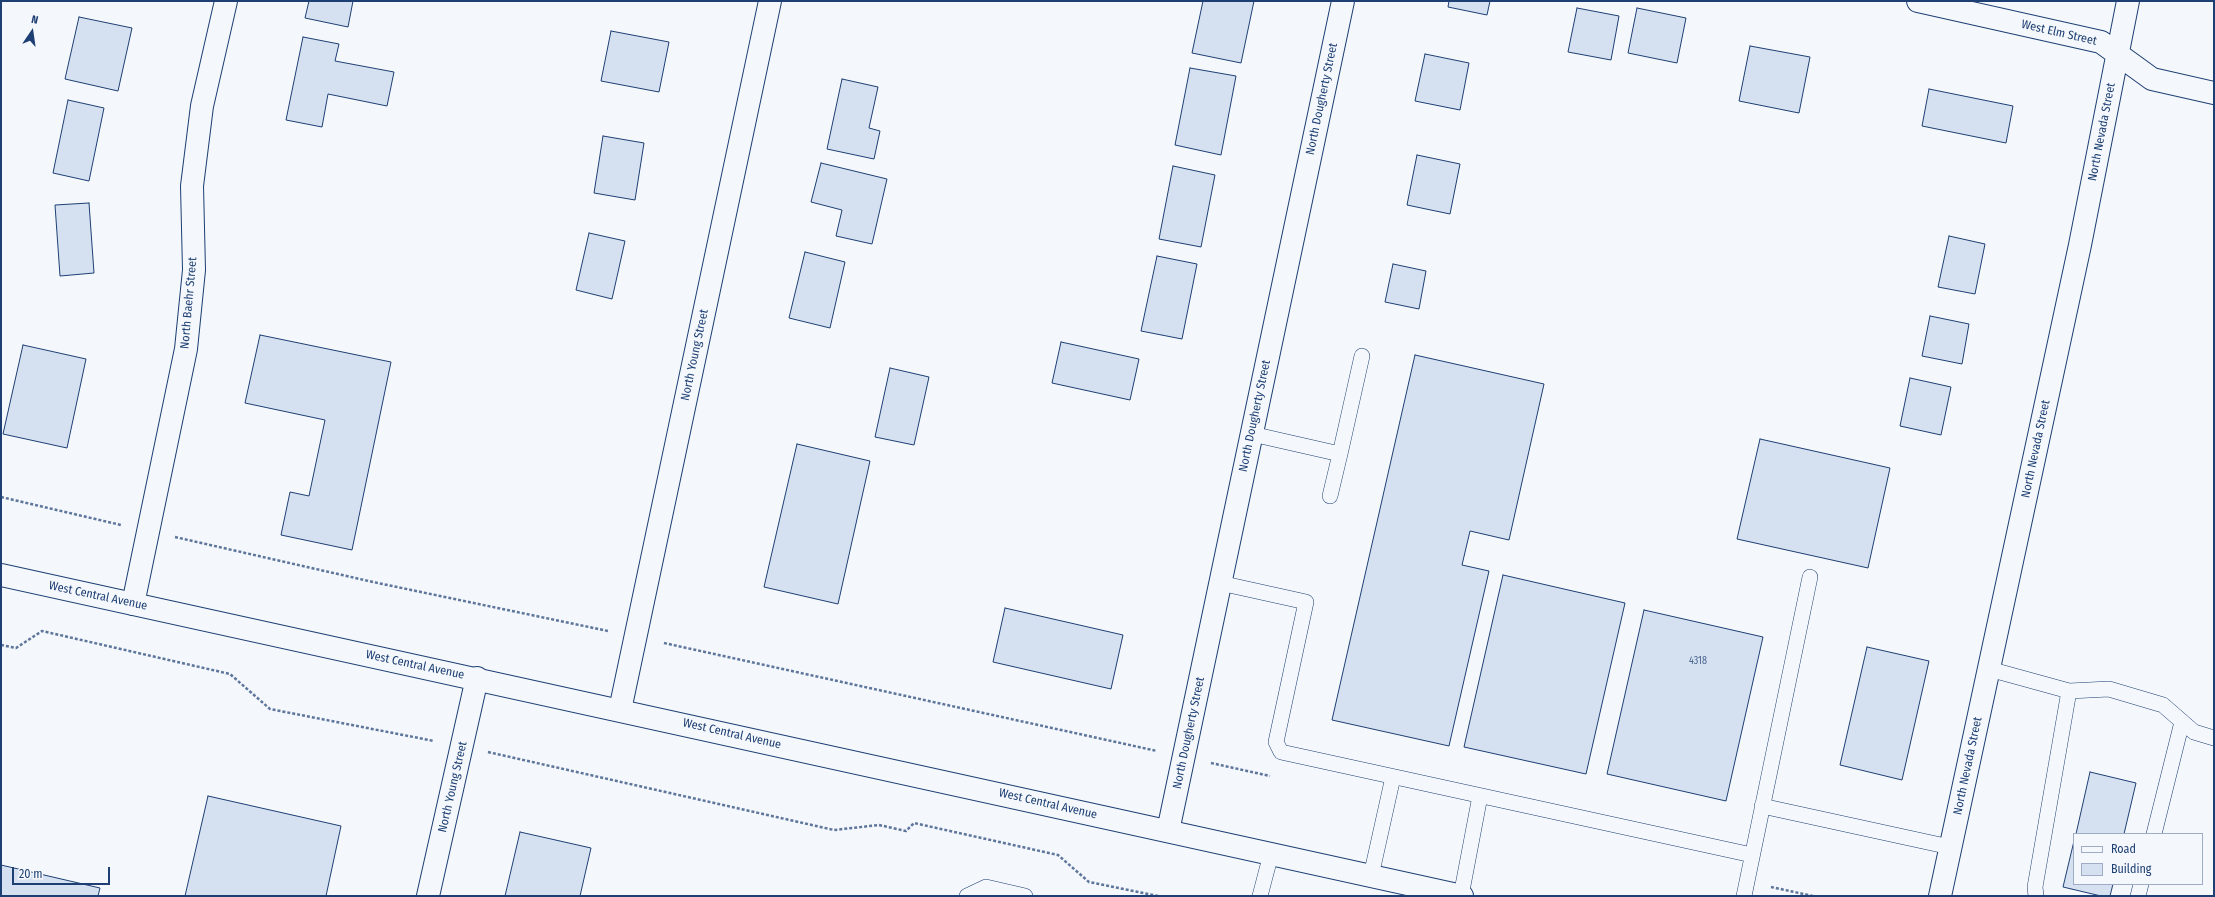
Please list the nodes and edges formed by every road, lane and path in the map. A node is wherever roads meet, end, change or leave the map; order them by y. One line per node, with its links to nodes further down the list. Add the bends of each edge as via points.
1 (226, 1): 13 (street, North Baehr Street, via 202,106 192,186 194,270 186,350)
2 (770, 1): 18 (street, North Young Street)
3 (1343, 1): 9 (street, North Dougherty Street)
4 (1918, 1): 6 (street, West Elm Street, via 2101,42)
5 (2128, 1): 6 (street, North Nevada Street)
6 (2117, 55): 7 (street, West Elm Street, via 2152,79); 20 (street, North Nevada Street, via 2080,245)
7 (2214, 93)
8 (1362, 356): 10 (lane)
9 (1252, 434): 10 (lane); 16 (street, North Dougherty Street)
10 (1340, 454): 11 (lane)
11 (1330, 496)
12 (1, 497): 13 (path)
13 (148, 531): 17 (street, North Baehr Street); 18 (path)
14 (1, 575): 17 (street, West Central Avenue)
15 (1810, 577): 31 (lane)
16 (1220, 583): 27 (street, North Dougherty Street); 29 (lane, via 1306,602 1276,742 1281,752)
17 (133, 604): 21 (street, West Central Avenue)
18 (635, 637): 23 (street, North Young Street); 27 (path)
19 (1, 645): 26 (path, via 16,648 42,631 230,674 270,709)
20 (1989, 669): 22 (lane); 34 (street, North Nevada Street)
21 (477, 678): 23 (street, West Central Avenue); 26 (street, North Young Street)
22 (2069, 691): 24 (lane, via 2109,690 2164,705); 48 (lane)
23 (620, 710): 32 (street, West Central Avenue)
24 (2182, 722): 25 (lane, via 2194,732); 33 (lane)
25 (2214, 738)
26 (462, 747): 41 (street, North Young Street); 44 (path, via 834,830 879,825 906,831 914,823 1058,855 1089,882)
27 (1184, 757): 28 (path); 32 (street, North Dougherty Street)
28 (1274, 777)
29 (1393, 777): 30 (lane); 37 (lane)
30 (1480, 796): 36 (lane); 40 (lane)
31 (1762, 806): 34 (lane); 36 (lane)
32 (1168, 831): 35 (street, West Central Avenue)
33 (2154, 833)
34 (1950, 847): 47 (street, North Nevada Street)
35 (1271, 854): 37 (street, West Central Avenue); 45 (lane)
36 (1752, 855): 39 (lane)
37 (1371, 876): 40 (street, West Central Avenue)
38 (2142, 885): 49 (lane)
39 (1746, 889): 46 (path)
40 (1451, 895)
41 (428, 896)
42 (967, 896): 43 (lane, via 986,887)
43 (1025, 896)
44 (1158, 896)
45 (1260, 896)
46 (1813, 896)
47 (1940, 896)
48 (2036, 896)
49 (2138, 896)

